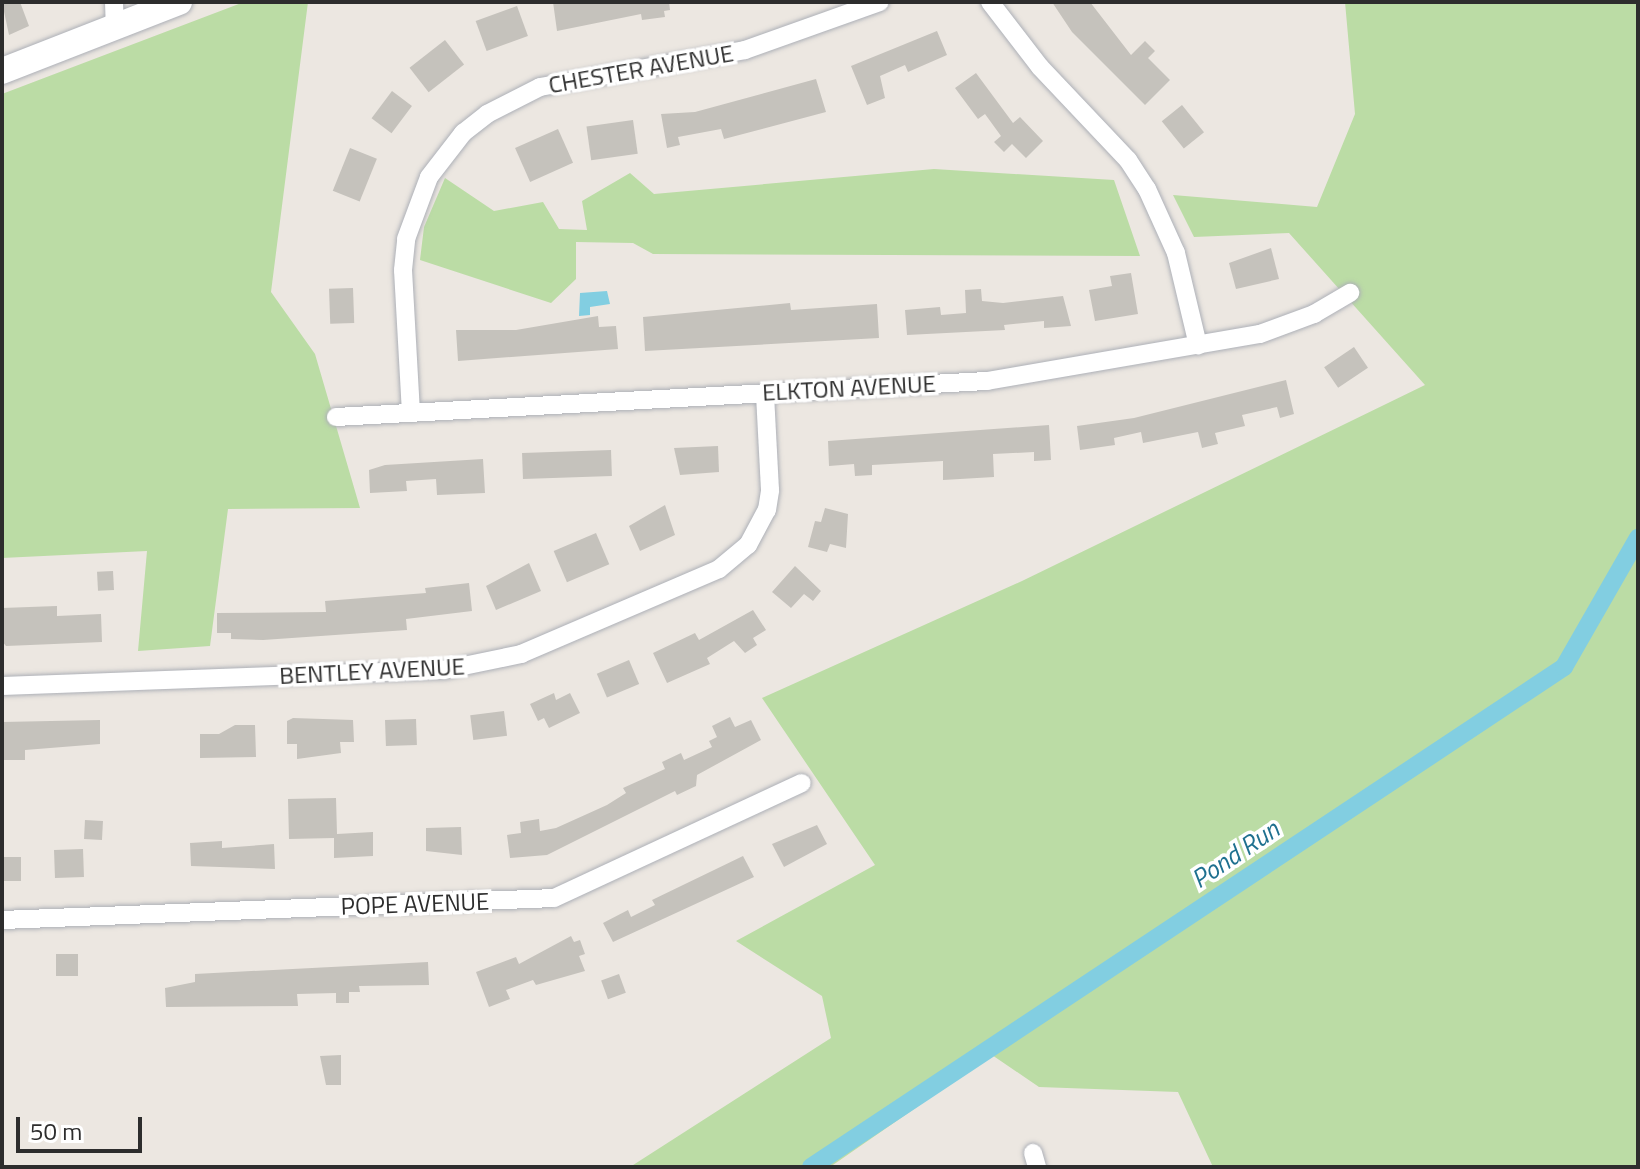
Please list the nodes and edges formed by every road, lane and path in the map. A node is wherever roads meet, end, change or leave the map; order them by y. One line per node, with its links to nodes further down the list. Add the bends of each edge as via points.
1 (179, 2): 4 (street)
2 (880, 2): 9 (street, CHESTER AVENUE, via 745,50 540,87 487,114 463,133 429,177 406,239)
3 (990, 2): 7 (street, via 1040,67 1128,160 1147,189 1176,253)
4 (115, 14): 5 (street)
5 (2, 71)
6 (1350, 293): 7 (street, ELKTON AVENUE, via 1290,324)
7 (1198, 345): 8 (street, ELKTON AVENUE, via 987,381)
8 (765, 393): 9 (street, ELKTON AVENUE); 11 (street, BENTLEY AVENUE, via 770,490 767,510 748,545 719,569 521,654 444,670)
9 (411, 413): 10 (street, ELKTON AVENUE)
10 (336, 417)
11 (2, 686)
12 (802, 783): 13 (street, POPE AVENUE, via 554,898)
13 (2, 920)

